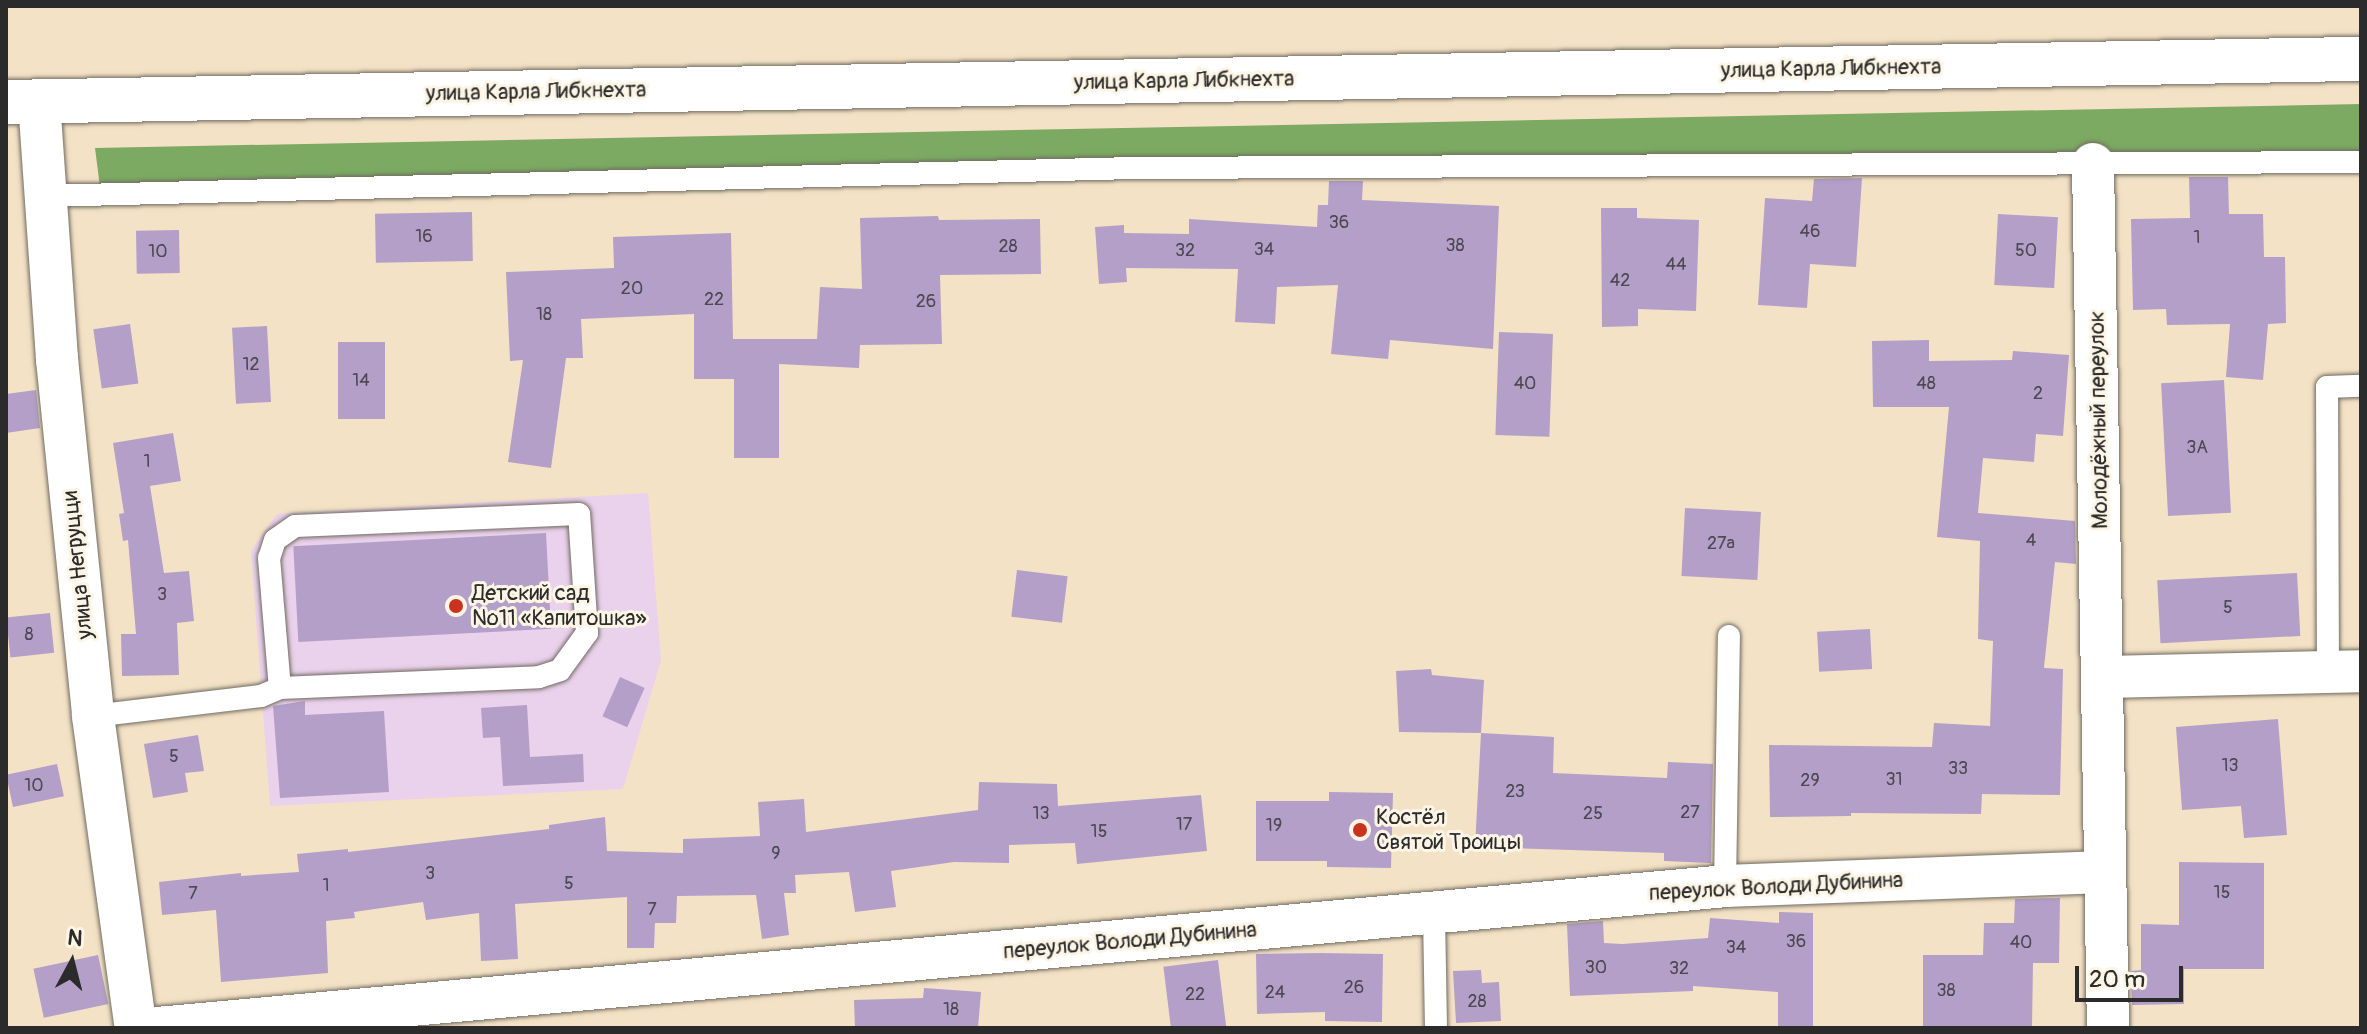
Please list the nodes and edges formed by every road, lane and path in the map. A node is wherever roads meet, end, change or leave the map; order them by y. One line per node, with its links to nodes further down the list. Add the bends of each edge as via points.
1 (2361, 59): 2 (main road, улица Карла Либкнехта)
2 (23, 101): 5 (street, улица Негруцци)
3 (2361, 162): 4 (lane)
4 (2093, 164): 5 (lane, via 1137,168); 9 (street, Молодёжный переулок)
5 (43, 196): 11 (street, улица Негруцци)
6 (2361, 386): 8 (lane, via 2327,387)
7 (1729, 636): 13 (lane)
8 (2345, 672): 9 (street)
9 (2104, 677): 12 (street, Молодёжный переулок)
10 (280, 688): 10 (lane, via 539,677 560,670 587,633 579,514 295,526 275,540 269,558); 11 (lane, via 261,696)
11 (93, 716): 15 (street, улица Негруцци)
12 (2104, 872): 13 (street, переулок Володи Дубинина); 18 (street, Молодёжный переулок)
13 (1725, 886): 14 (street, переулок Володи Дубинина)
14 (1434, 914): 16 (street, переулок Володи Дубинина); 17 (lane)
15 (136, 1028)
16 (157, 1028)
17 (1436, 1028)
18 (2108, 1028)

